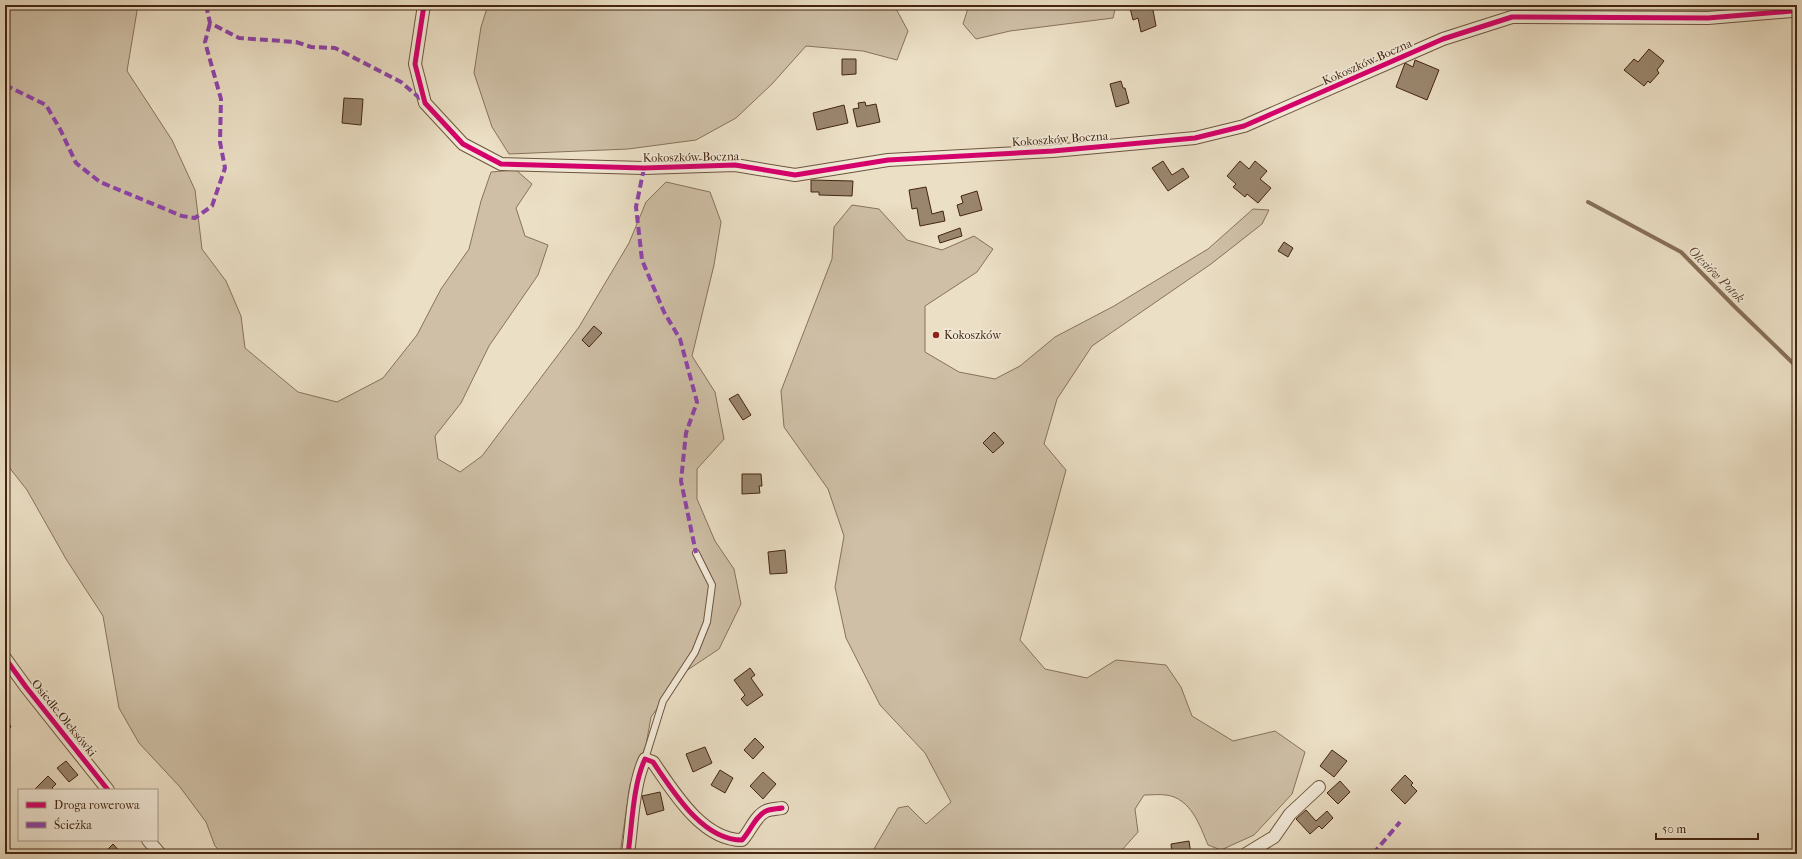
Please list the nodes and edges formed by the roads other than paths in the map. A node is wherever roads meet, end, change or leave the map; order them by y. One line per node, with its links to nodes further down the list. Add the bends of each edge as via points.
1 (424, 5): 2 (street, Kokoszków Boczna, via 415,64 425,104 463,144 501,164 644,168 734,165 795,175 888,160 1053,151 1195,138 1244,126 1443,39 1512,17 1708,18)
2 (1797, 9)
3 (696, 553): 5 (lane, via 712,584 707,622 695,652 663,701)
4 (5, 658): 7 (street, Osiedle Oleksówki)
5 (645, 758): 8 (street, via 653,762 688,811 722,837 742,840 766,811); 11 (street, via 641,767)
6 (1319, 787): 12 (street, via 1290,814 1274,837)
7 (107, 789)
8 (782, 808)
9 (149, 841): 10 (street)
10 (160, 854)
11 (628, 854)
12 (1246, 854)

